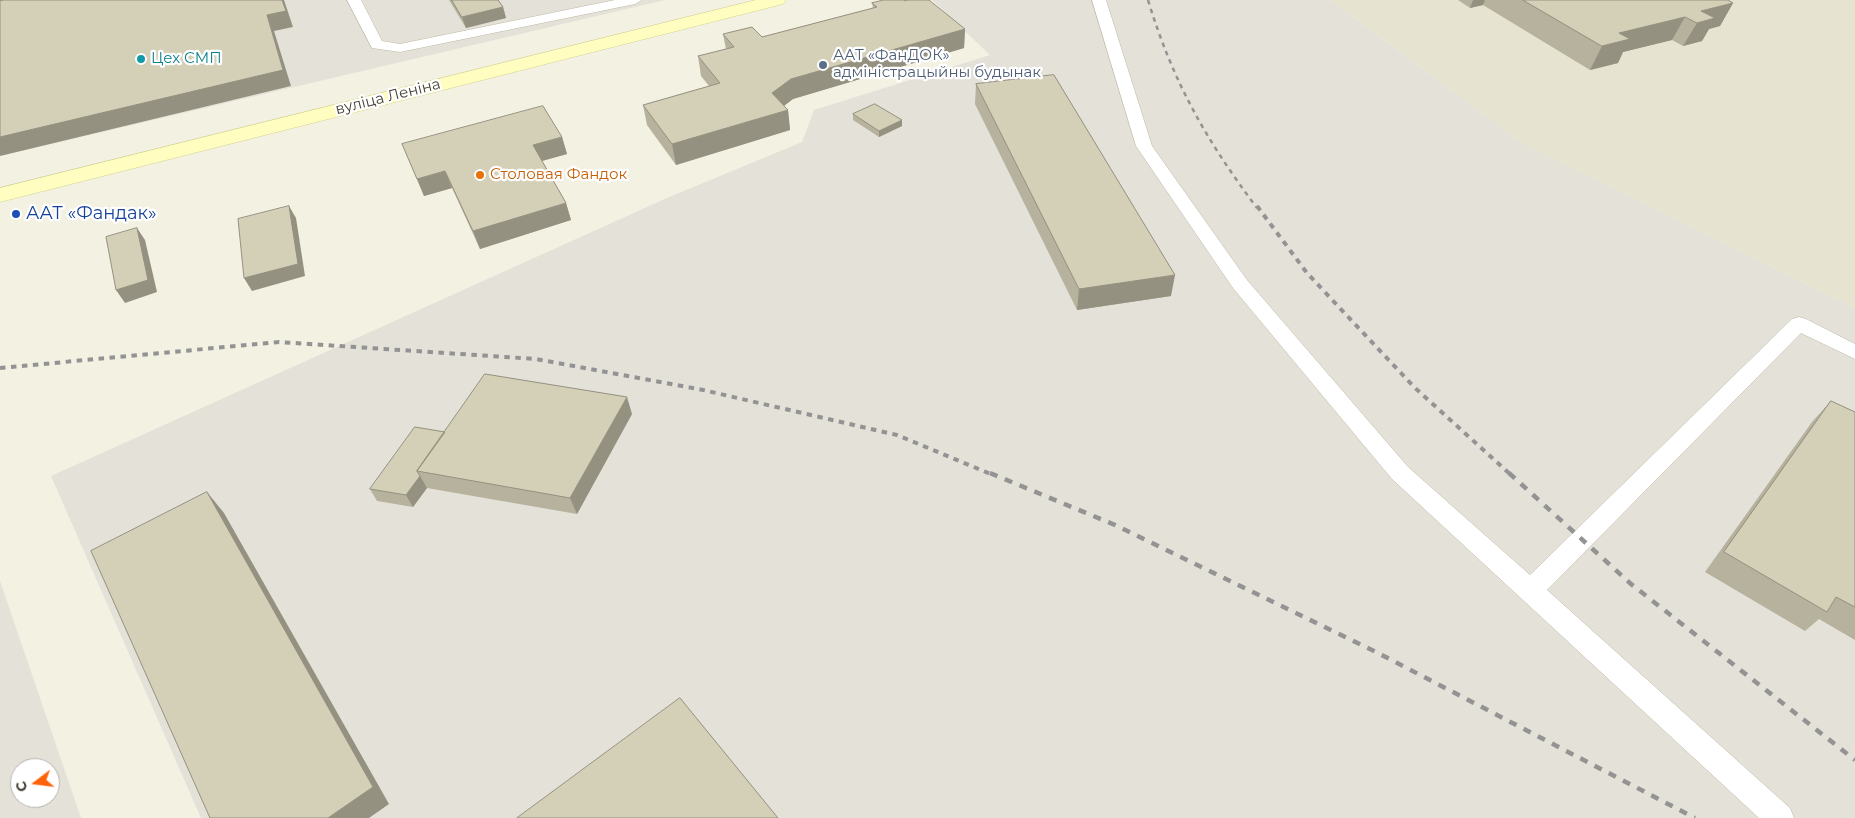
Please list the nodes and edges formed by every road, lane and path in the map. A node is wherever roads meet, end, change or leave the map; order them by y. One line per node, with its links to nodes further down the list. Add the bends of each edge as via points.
1 (354, 0): 2 (lane, via 377,45 400,48)
2 (635, 0)
3 (777, 0): 5 (main road, вуліца Леніна)
4 (1099, 0): 7 (lane, via 1144,146 1240,284 1400,473)
5 (0, 195)
6 (1855, 352): 7 (lane, via 1799,324)
7 (1530, 591): 8 (lane)
8 (1780, 818)

